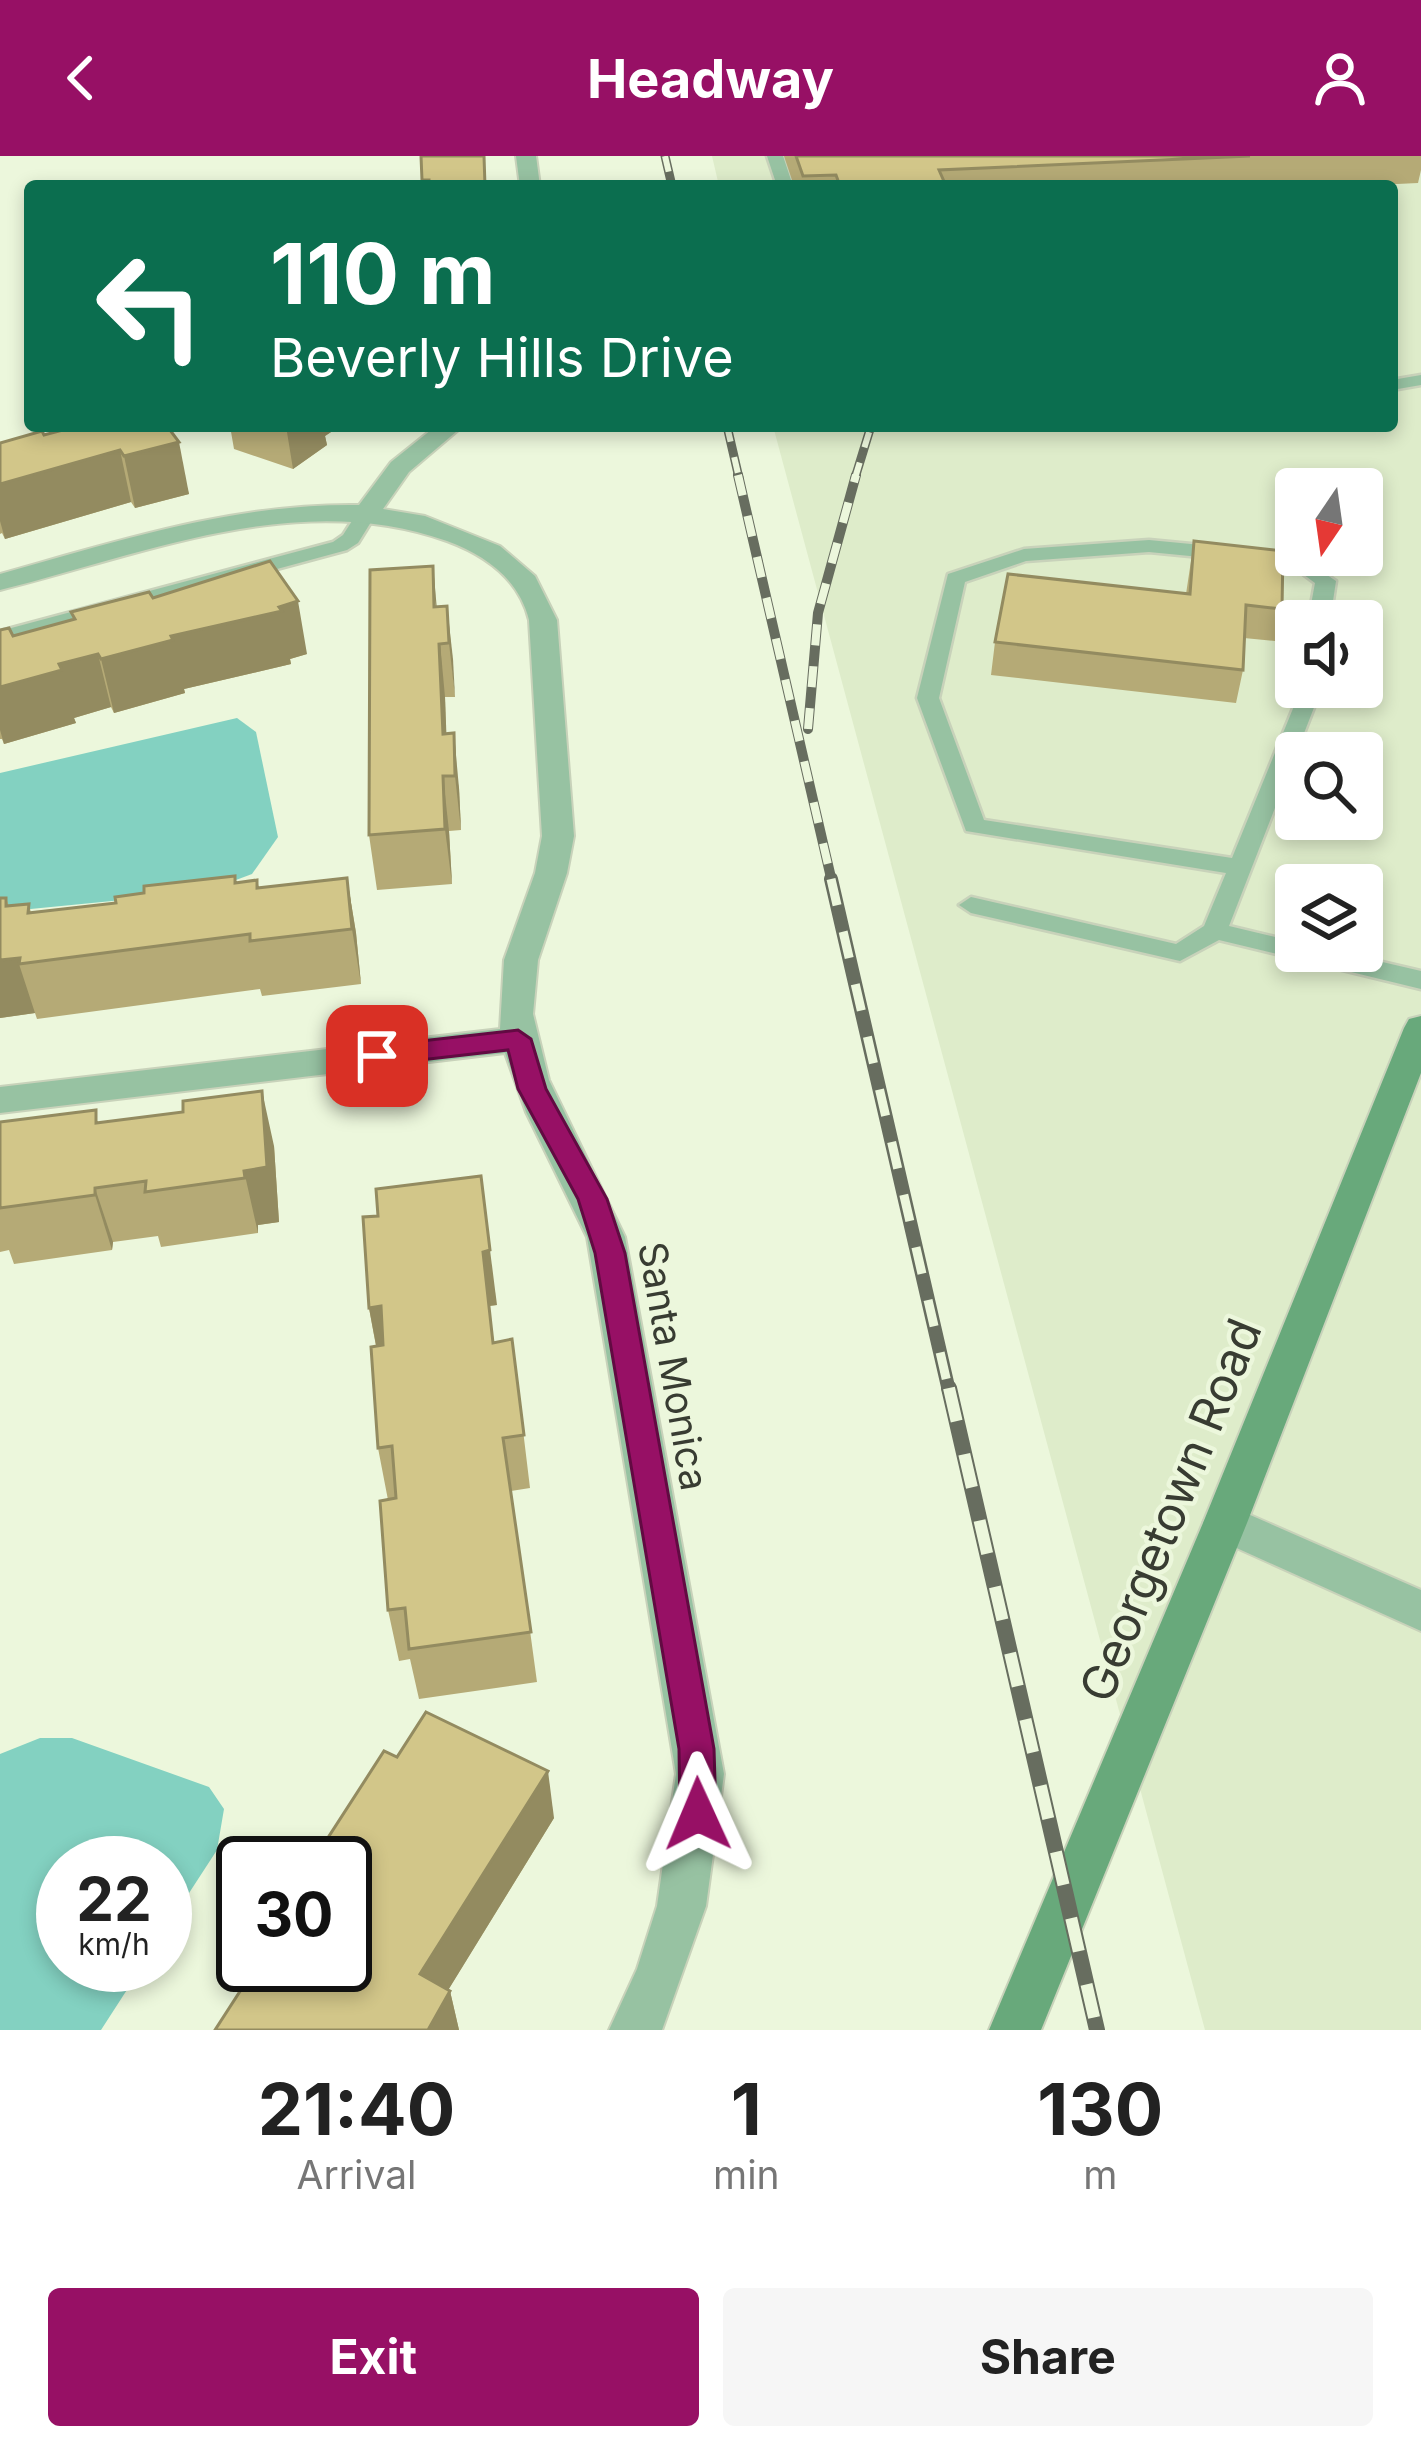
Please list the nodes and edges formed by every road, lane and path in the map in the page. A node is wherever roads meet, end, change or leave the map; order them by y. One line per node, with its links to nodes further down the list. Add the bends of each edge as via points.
1 (444, 432): 2 (street, via 400,467)
2 (367, 514): 3 (street, Santa Monica, via 248,519); 5 (lane, via 340,546); 14 (street, Santa Monica, via 441,528 490,551 531,590 543,619 557,861 519,968)
3 (0, 582)
4 (1322, 600): 7 (lane, via 1325,581 1297,560 1148,546 1024,555 955,578 928,698 974,826)
5 (0, 638)
6 (1304, 708): 7 (lane)
7 (1241, 867): 9 (lane)
8 (971, 905): 9 (lane, via 1180,953)
9 (1215, 931): 10 (lane)
10 (1275, 945)
11 (1383, 971): 12 (lane)
12 (1421, 980)
13 (1421, 1028): 16 (main road, Georgetown Road)
14 (518, 1039): 15 (street); 18 (street, Santa Monica, via 532,1089 588,1189 610,1253 700,1774 667,1958)
15 (0, 1100)
16 (1226, 1522): 17 (street); 19 (main road, Georgetown Road)
17 (1421, 1611)
18 (634, 2030)
19 (1015, 2030)

